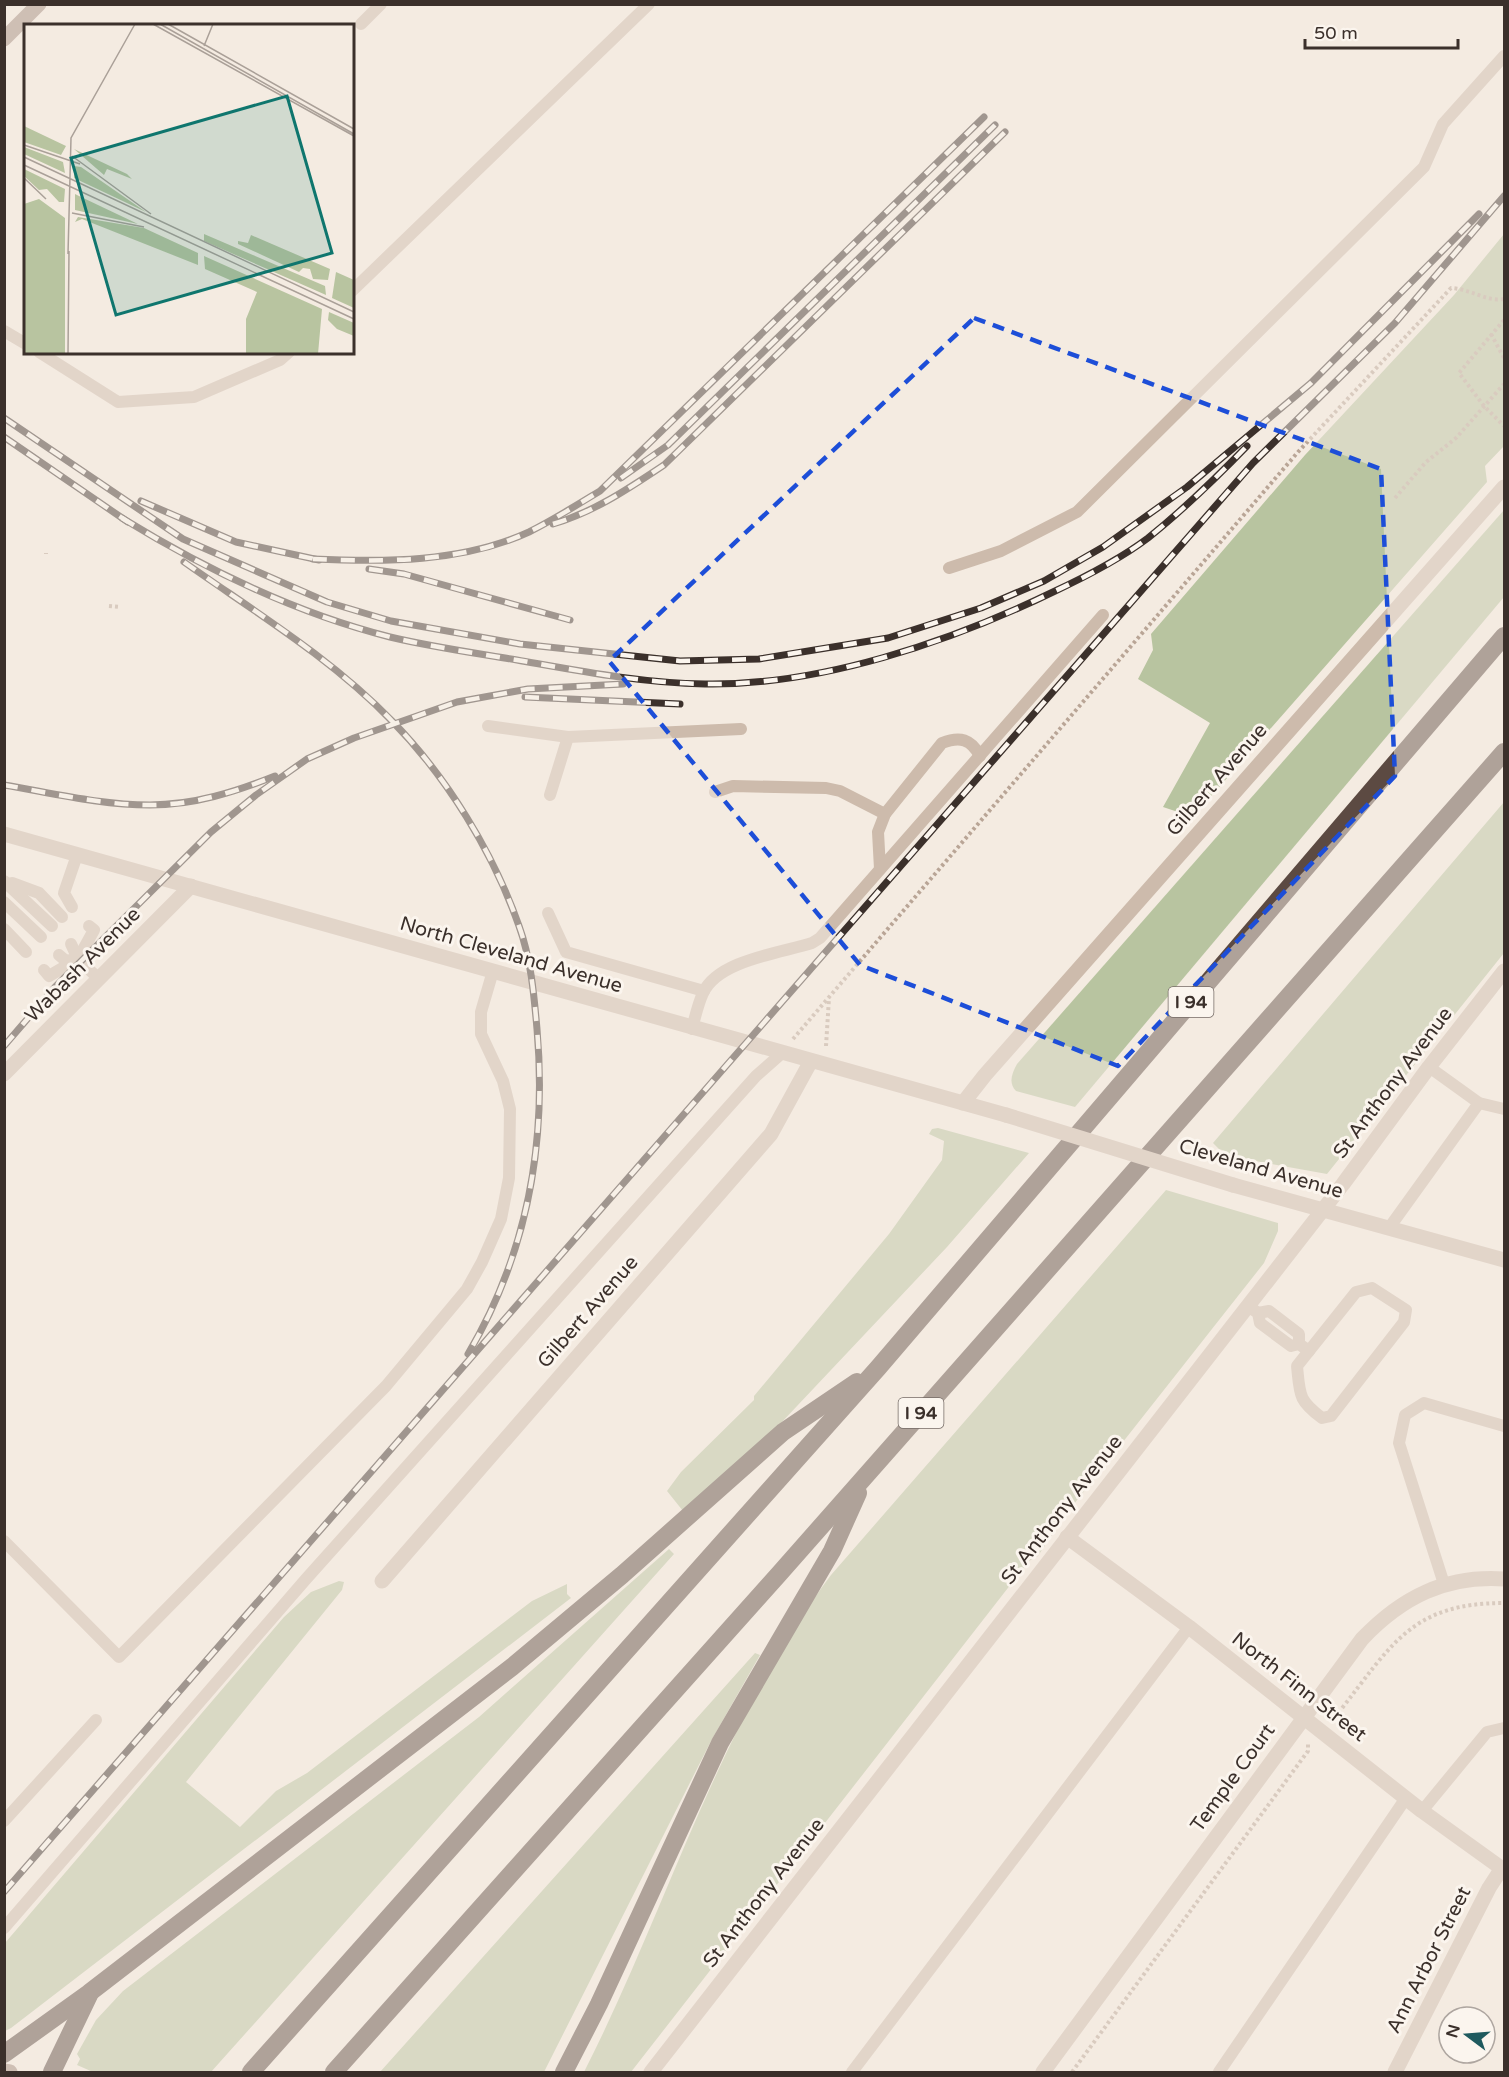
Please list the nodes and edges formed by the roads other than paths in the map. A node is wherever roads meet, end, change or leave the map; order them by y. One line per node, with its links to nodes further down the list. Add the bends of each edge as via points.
1 (39, 4): 5 (main road)
2 (381, 4): 4 (lane)
3 (648, 4): 7 (lane)
4 (361, 24)
5 (4, 39)
6 (1504, 56): 13 (lane, via 1443,124 1424,168 1077,512 1001,551)
7 (354, 289)
8 (4, 331): 9 (lane)
9 (24, 343)
10 (42, 354): 11 (lane, via 118,402 194,397)
11 (287, 354)
12 (1504, 487): 51 (street, Gilbert Avenue)
13 (949, 568)
14 (1104, 615): 20 (lane)
15 (1504, 636): 60 (highway, I 94)
16 (488, 726): 18 (lane)
17 (741, 729): 18 (lane)
18 (568, 737): 22 (lane)
19 (1504, 752): 62 (highway, I 94)
20 (980, 756): 23 (lane, via 973,744 964,739 942,743); 26 (lane)
21 (715, 792): 23 (lane, via 733,786 826,788)
22 (550, 795)
23 (885, 814): 26 (lane, via 878,832)
24 (4, 834): 25 (street, North Cleveland Avenue)
25 (77, 855): 28 (street, North Cleveland Avenue); 30 (lane)
26 (880, 869): 45 (lane, via 820,938 734,967 720,974)
27 (6, 881): 29 (lane); 35 (lane)
28 (190, 886): 42 (street, North Cleveland Avenue); 44 (street, Wabash Avenue)
29 (39, 893): 30 (lane); 34 (lane)
30 (64, 893): 32 (lane)
31 (4, 902): 37 (lane)
32 (72, 907)
33 (548, 913): 45 (lane, via 566,952)
34 (62, 917)
35 (52, 926)
36 (4, 929): 38 (lane)
37 (41, 937)
38 (26, 952)
39 (59, 955): 40 (lane, via 66,961)
40 (78, 959): 40 (lane, via 94,930 80,935); 41 (lane, via 49,976); 44 (lane)
41 (44, 970)
42 (493, 971): 46 (street, North Cleveland Avenue); 64 (lane, via 481,1012 481,1034 503,1081 510,1109 509,1178 501,1219 467,1289 386,1386 119,1657)
43 (1504, 972): 49 (street, St Anthony Avenue)
44 (99, 979): 50 (street, Wabash Avenue)
45 (704, 991): 46 (lane)
46 (692, 1029): 47 (street, North Cleveland Avenue)
47 (782, 1053): 48 (street, North Cleveland Avenue); 76 (lane, via 756,1076 314,1570)
48 (816, 1063): 51 (street, North Cleveland Avenue); 66 (street, Gilbert Avenue, via 771,1134)
49 (1429, 1067): 52 (lane); 55 (street, St Anthony Avenue)
50 (4, 1074)
51 (963, 1102): 54 (street, North Cleveland Avenue)
52 (1479, 1103): 53 (lane); 56 (lane)
53 (1504, 1109)
54 (1006, 1115): 55 (street, Cleveland Avenue, bridge)
55 (1324, 1209): 56 (street, Cleveland Avenue); 58 (street, St Anthony Avenue)
56 (1389, 1227): 57 (street, Cleveland Avenue)
57 (1504, 1260)
58 (1253, 1310): 59 (lane, via 1266,1328 1291,1346); 63 (street, St Anthony Avenue)
59 (1304, 1347): 59 (lane, via 1297,1366 1300,1398 1322,1418 1331,1416 1404,1322 1406,1310 1372,1288 1356,1292)
60 (878, 1368): 77 (highway, via 783,1432 512,1667); 82 (highway, I 94)
61 (1504, 1426): 67 (lane, via 1424,1403 1405,1415 1399,1443)
62 (866, 1475): 83 (highway, I 94); 84 (highway, via 832,1551 720,1743)
63 (1068, 1537): 68 (street, North Finn Street); 85 (street, St Anthony Avenue)
64 (4, 1541)
65 (1504, 1579): 67 (street, Temple Court)
66 (382, 1581)
67 (1444, 1584): 69 (street, Temple Court, via 1407,1600 1383,1617)
68 (1189, 1627): 69 (street, North Finn Street); 86 (lane)
69 (1304, 1718): 72 (street, North Finn Street); 87 (street, Temple Court)
70 (96, 1720): 74 (lane)
71 (1504, 1728): 73 (lane, via 1487,1732)
72 (1406, 1798): 73 (street, North Finn Street); 88 (lane)
73 (1422, 1811): 75 (street, North Finn Street)
74 (4, 1821)
75 (1503, 1869): 89 (street, Ann Arbor Street, via 1489,1888)
76 (4, 1928)
77 (89, 1993): 78 (highway); 81 (highway)
78 (4, 2054)
79 (4, 2071): 80 (main road)
80 (10, 2073)
81 (52, 2073)
82 (251, 2073)
83 (334, 2073)
84 (564, 2073)
85 (651, 2073)
86 (852, 2073)
87 (1043, 2073)
88 (1219, 2073)
89 (1395, 2073)

